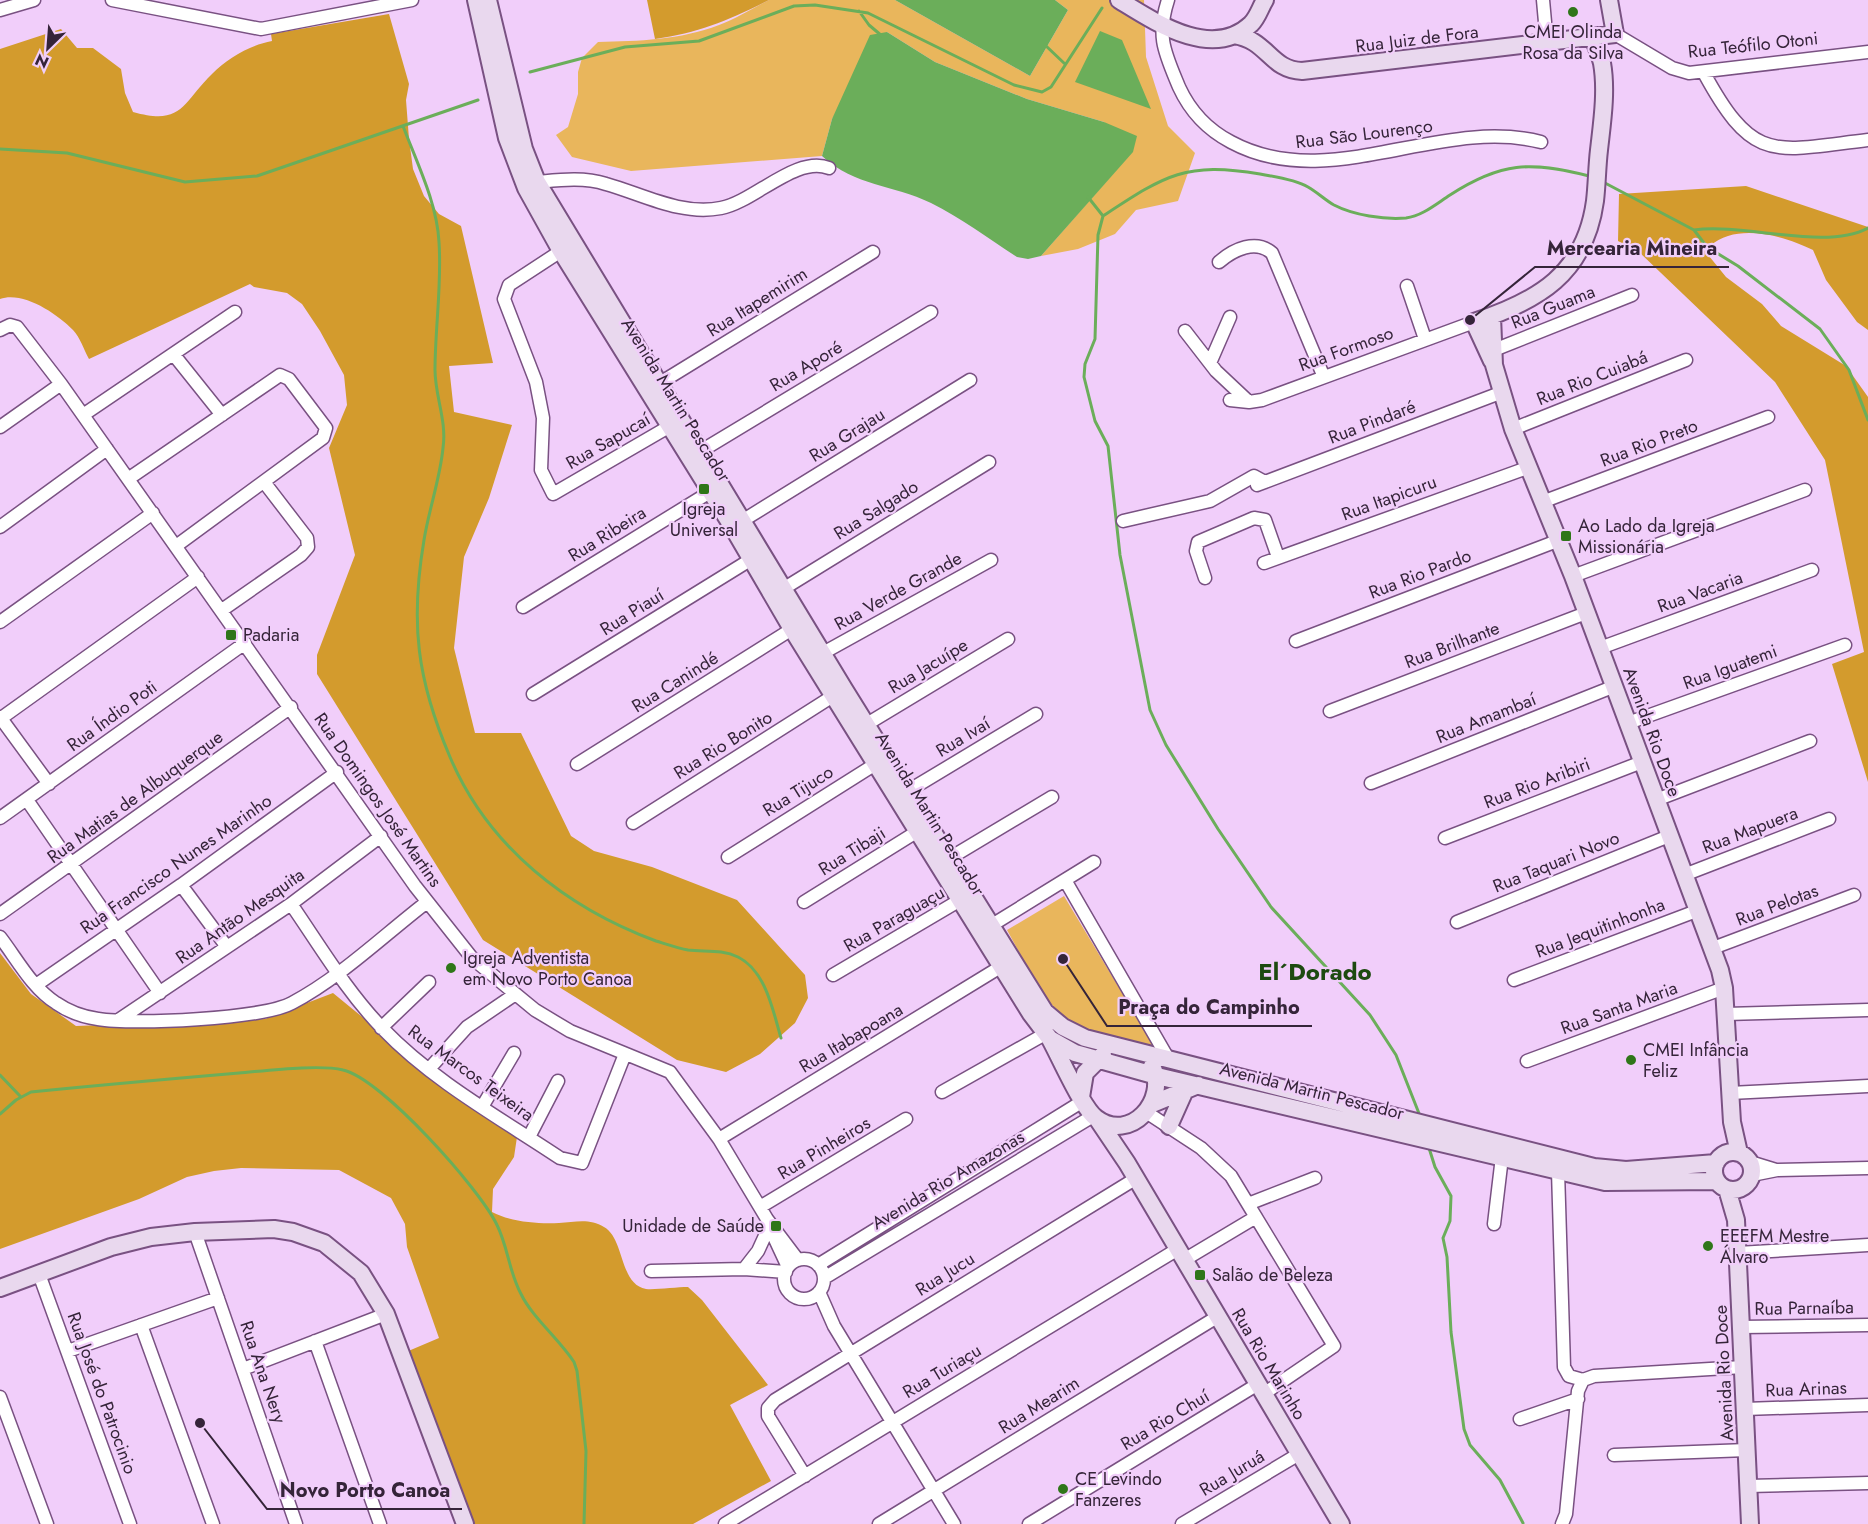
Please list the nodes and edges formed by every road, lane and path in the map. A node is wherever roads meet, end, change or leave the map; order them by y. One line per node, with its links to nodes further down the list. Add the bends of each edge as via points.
1 (34, 0): 11 (street)
2 (112, 0): 3 (street, via 261,28)
3 (412, 0)
4 (476, 0): 26 (street, Avenida Martin Pescador, via 512,155)
5 (488, 0): 25 (street, Avenida Martin Pescador, via 524,149)
6 (1119, 0): 13 (street)
7 (1167, 0): 13 (street)
8 (1265, 0): 12 (street)
9 (1543, 0): 17 (street)
10 (1610, 7): 14 (street); 16 (street, via 1605,28)
11 (0, 10)
12 (1256, 18): 15 (street); 18 (street)
13 (1160, 23): 15 (street, via 1190,37); 23 (street, Rua São Lourenço, via 1166,55 1183,95 1199,119 1219,136 1263,156 1288,162 1330,160 1479,137 1519,136)
14 (1615, 34): 16 (street, Rua Juiz de Fora); 20 (street); 21 (street, Rua Teófilo Otoni, via 1672,68)
15 (1234, 35): 18 (street, Rua Juiz de Fora)
16 (1593, 37): 17 (street, Rua Juiz de Fora); 20 (street)
17 (1547, 44): 18 (street, Rua Juiz de Fora, via 1302,71 1279,64)
18 (1261, 45)
19 (1868, 52): 21 (street, Rua Teófilo Otoni)
20 (1602, 64): 34 (street, via 1595,202 1586,238 1570,265 1544,291)
21 (1704, 73): 22 (street, via 1735,124 1768,146 1789,150)
22 (1868, 140)
23 (1541, 142)
24 (829, 168): 25 (street, via 802,168 751,196 719,208 669,204 588,180)
25 (537, 182): 45 (street, Avenida Martin Pescador)
26 (561, 251): 53 (street, Avenida Martin Pescador); 53 (street, Rua Sapucaí, via 509,285 504,293 536,382 543,418 541,470 553,494)
27 (873, 252): 45 (street, Rua Itapemirim)
28 (1219, 262): 43 (street, via 1236,251 1257,245 1272,253)
29 (1407, 286): 38 (street)
30 (1632, 295): 40 (street, Rua Guama)
31 (235, 312): 39 (street)
32 (931, 312): 57 (street, Rua Aporé)
33 (1230, 316): 42 (street)
34 (1492, 316): 35 (street); 40 (street, Avenida Rio Doce)
35 (1474, 322): 38 (street, Rua Formoso); 40 (street, Avenida Rio Doce)
36 (0, 330): 46 (street, Rua Domingos José Martins, via 10,325 19,330)
37 (1185, 331): 42 (street)
38 (1425, 339): 43 (street, Rua Formoso)
39 (174, 355): 50 (street); 51 (street)
40 (1492, 356): 47 (street, Avenida Rio Doce)
41 (1686, 360): 55 (street, Rua Rio Cuiabá)
42 (1210, 363): 49 (street)
43 (1323, 375): 49 (street, Rua Formoso)
44 (970, 380): 67 (street, Rua Grajau)
45 (660, 383): 53 (street, Avenida Martin Pescador)
46 (60, 384): 50 (street, Rua Domingos José Martins); 54 (street)
47 (1500, 393): 55 (street, Avenida Rio Doce); 66 (street, Rua Pindaré, via 1261,484 1254,476 1210,501)
48 (1230, 400): 49 (street, Rua Formoso)
49 (1249, 402)
50 (83, 415): 56 (street, Rua Domingos José Martins)
51 (222, 415): 60 (street); 61 (street, via 276,376 285,376 326,431 323,438)
52 (1768, 417): 64 (street, Rua Rio Preto)
53 (675, 423): 57 (street, Avenida Martin Pescador); 63 (street, Avenida Martin Pescador)
54 (0, 427)
55 (1513, 429): 59 (street, Avenida Rio Doce)
56 (107, 449): 60 (street, Rua Domingos José Martins); 68 (street)
57 (701, 451): 67 (street, Avenida Martin Pescador)
58 (989, 462): 79 (street, Rua Salgado)
59 (1527, 468): 64 (street, Avenida Rio Doce); 71 (street, Rua Itapicuru)
60 (128, 479): 65 (street, Rua Domingos José Martins)
61 (264, 482): 70 (street); 81 (street, via 307,538 308,547)
62 (1805, 490): 76 (street)
63 (710, 492): 72 (street, Avenida Martin Pescador); 80 (street, Rua Ribeira)
64 (1542, 502): 69 (street, Avenida Rio Doce)
65 (153, 513): 70 (street, Rua Domingos José Martins); 83 (street)
66 (1123, 520)
67 (742, 521): 79 (street, Avenida Martin Pescador)
68 (0, 527)
69 (1557, 541): 76 (street, Avenida Rio Doce); 86 (street, Rua Rio Pardo)
70 (176, 546): 77 (street, Rua Domingos José Martins)
71 (1278, 557): 74 (street, Rua Itapicuru); 78 (street, via 1264,520 1254,518 1198,542 1196,551)
72 (750, 560): 79 (street, Avenida Martin Pescador); 92 (street, Rua Piauí)
73 (991, 560): 90 (street, Rua Verde Grande)
74 (1264, 563)
75 (1812, 570): 89 (street, Rua Vacaria)
76 (1573, 576): 82 (street, Avenida Rio Doce)
77 (198, 577): 81 (street, Rua Domingos José Martins); 97 (street)
78 (1205, 578)
79 (779, 594): 84 (street, Avenida Martin Pescador)
80 (523, 607)
81 (222, 610): 87 (street, Rua Domingos José Martins)
82 (1586, 613): 89 (street, Avenida Rio Doce); 95 (street, Rua Brilhante)
83 (0, 622)
84 (797, 624): 90 (street, Avenida Martin Pescador); 93 (street, Avenida Martin Pescador); 103 (street, Rua Canindé)
85 (1008, 639): 99 (street, Rua Jacuípe)
86 (1296, 641)
87 (245, 643): 94 (street, Rua Domingos José Martins); 106 (street, Rua Índio Poti)
88 (1845, 645): 98 (street, Rua Iguatemi)
89 (1600, 648): 91 (street, Avenida Rio Doce)
90 (821, 650): 99 (street, Avenida Martin Pescador)
91 (1614, 686): 98 (street, Avenida Rio Doce); 105 (street, Rua Amambaí)
92 (533, 694)
93 (833, 696): 101 (street, Avenida Martin Pescador); 113 (street, Rua Rio Bonito)
94 (291, 707): 104 (street, Rua Domingos José Martins); 121 (street, Rua Matias de Albuquerque)
95 (1330, 711)
96 (1036, 714): 107 (street, Rua Ivaí)
97 (0, 718): 106 (street)
98 (1628, 723): 102 (street, Avenida Rio Doce)
99 (867, 724): 101 (street, Avenida Martin Pescador)
100 (1810, 741): 110 (street)
101 (881, 760): 107 (street, Avenida Martin Pescador); 114 (street, Avenida Martin Pescador); 118 (street, Rua Tijuco)
102 (1642, 762): 110 (street, Avenida Rio Doce); 117 (street, Rua Rio Aribiri)
103 (577, 764)
104 (337, 772): 115 (street, Rua Domingos José Martins); 124 (street, Rua Francisco Nunes Marinho)
105 (1371, 783)
106 (50, 784): 109 (street, Rua Índio Poti)
107 (908, 791): 119 (street, Avenida Martin Pescador)
108 (1052, 797): 119 (street)
109 (27, 800): 111 (street, Rua Índio Poti); 121 (street)
110 (1656, 800): 116 (street, Avenida Rio Doce)
111 (0, 818)
112 (1829, 819): 122 (street, Rua Mapuera)
113 (633, 823)
114 (918, 831): 126 (street, Avenida Martin Pescador); 128 (street, Rua Tibaji)
115 (381, 836): 127 (street, Rua Domingos José Martins); 129 (street, Rua Antão Mesquita)
116 (1669, 836): 122 (street, Avenida Rio Doce); 132 (street, Rua Taquari Novo)
117 (1445, 838)
118 (728, 857)
119 (950, 858): 126 (street, Avenida Martin Pescador)
120 (1094, 862): 123 (street)
121 (72, 865): 131 (street, Rua Matias de Albuquerque); 134 (street)
122 (1684, 875): 130 (street, Avenida Rio Doce)
123 (1065, 880): 133 (street); 157 (street)
124 (181, 885): 134 (street, Rua Francisco Nunes Marinho); 136 (street)
125 (1854, 895): 137 (street, Rua Pelotas)
126 (967, 897): 133 (street, Avenida Martin Pescador); 138 (street, Avenida Martin Pescador); 140 (street, Rua Paraguaçu)
127 (427, 902): 139 (street); 146 (street, Rua Domingos José Martins, via 472,958)
128 (804, 902)
129 (291, 904): 136 (street, Rua Antão Mesquita); 139 (street, Rua Marcos Teixeira)
130 (1699, 910): 137 (street, Avenida Rio Doce); 141 (street, Rua Jequitinhonha)
131 (0, 914)
132 (1457, 922)
133 (992, 925): 152 (street, Avenida Martin Pescador, via 1045,1012 1076,1034)
134 (114, 930): 143 (street, Rua Francisco Nunes Marinho); 145 (street)
135 (0, 937): 143 (street)
136 (227, 947): 145 (street, Rua Antão Mesquita)
137 (1713, 948): 144 (street, Avenida Rio Doce)
138 (1002, 966): 151 (street, Avenida Martin Pescador); 173 (street, Rua Itabapoana)
139 (337, 972): 149 (street, via 292,1003 271,1010); 150 (street, Rua Marcos Teixeira)
140 (833, 975)
141 (1514, 980)
142 (429, 982): 150 (street)
143 (36, 985): 149 (street, via 70,1011)
144 (1724, 988): 148 (street, Avenida Rio Doce); 158 (street, Rua Santa Maria)
145 (160, 993): 149 (street, Rua Antão Mesquita)
146 (514, 995): 155 (street, Rua Domingos José Martins, via 554,1024); 159 (street, via 467,1027)
147 (1868, 1010): 148 (street)
148 (1726, 1014): 165 (street, Avenida Rio Doce)
149 (117, 1022)
150 (381, 1028): 159 (street, Rua Marcos Teixeira)
151 (1047, 1036): 156 (street, Avenida Martin Pescador, via 1075,1053); 164 (street); 166 (street)
152 (1117, 1046): 154 (street, Avenida Martin Pescador); 156 (street)
153 (514, 1053): 167 (street)
154 (1143, 1053): 157 (street, Avenida Martin Pescador); 160 (street)
155 (625, 1054): 172 (street, Rua Marcos Teixeira, via 582,1163 560,1158); 173 (street, Rua Domingos José Martins, via 670,1072)
156 (1096, 1059): 160 (street, Avenida Martin Pescador); 166 (street, via 1085,1073)
157 (1169, 1060): 177 (street, Avenida Martin Pescador, via 1594,1167)
158 (1527, 1061)
159 (429, 1069): 167 (street, Rua Marcos Teixeira)
160 (1157, 1076): 162 (street, Avenida Martin Pescador); 168 (street, via 1156,1095)
161 (558, 1081): 172 (street)
162 (1193, 1086): 168 (street); 171 (street); 174 (street, Avenida Martin Pescador)
163 (1868, 1086): 165 (street)
164 (942, 1092)
165 (1730, 1093): 177 (street, Avenida Rio Doce)
166 (1082, 1099): 169 (street); 190 (street, Avenida Rio Amazonas)
167 (482, 1107): 172 (street, Rua Marcos Teixeira)
168 (1146, 1112): 169 (street, via 1118,1126); 171 (street); 175 (street, via 1127,1140)
169 (1096, 1118): 175 (street, Rua Rio Marinho); 195 (street, Avenida Rio Amazonas)
170 (906, 1119): 182 (street, Rua Pinheiros)
171 (1169, 1126): 181 (street, via 1225,1169)
172 (529, 1137)
173 (719, 1140): 182 (street, Rua Domingos José Martins)
174 (1502, 1157): 178 (street, Avenida Martin Pescador); 185 (street)
175 (1127, 1163): 180 (street, Rua Rio Marinho)
176 (1868, 1168): 177 (street)
177 (1734, 1170): 178 (street, Avenida Martin Pescador, via 1614,1183); 188 (street, Avenida Rio Doce)
178 (1558, 1171): 211 (street, via 1564,1367 1569,1376)
179 (1315, 1178): 181 (street)
180 (1135, 1179): 189 (street, Rua Rio Marinho); 208 (street, Rua Jucu)
181 (1248, 1204): 183 (street)
182 (760, 1207): 184 (street, Rua Domingos José Martins)
183 (1256, 1217): 189 (street, Rua Turiaçu); 212 (street, Rua Rio Chuí, via 1334,1346)
184 (768, 1223): 191 (street, Rua Domingos José Martins); 192 (street, via 758,1251)
185 (1494, 1224)
186 (195, 1232): 194 (street, via 130,1241); 198 (street, Rua Ana Nery); 200 (street, via 274,1229 309,1237 337,1251 361,1273)
187 (1868, 1245): 188 (street)
188 (1738, 1253): 205 (street, Avenida Rio Doce)
189 (1181, 1254): 201 (street, Rua Rio Marinho); 218 (street, Rua Turiaçu)
190 (818, 1265): 191 (street, via 805,1260); 195 (street)
191 (791, 1267): 192 (street); 199 (street, via 787,1289 796,1297)
192 (744, 1269): 193 (street)
193 (651, 1271)
194 (39, 1274): 196 (street); 207 (street, Rua José do Patrocinio)
195 (824, 1278): 197 (street)
196 (0, 1288)
197 (819, 1292): 199 (street); 204 (street)
198 (218, 1298): 202 (street); 210 (street, Rua Ana Nery)
199 (807, 1299): 204 (street)
200 (386, 1314): 206 (street); 232 (street)
201 (1217, 1317): 212 (street, Rua Rio Marinho); 225 (street, Rua Mearim)
202 (141, 1325): 207 (street); 229 (street)
203 (1868, 1325): 205 (street, Rua Parnaíba)
204 (834, 1326): 208 (street)
205 (1741, 1327): 209 (street, Avenida Rio Doce)
206 (315, 1341): 210 (street); 231 (street)
207 (68, 1351): 228 (street, Rua José do Patrocinio)
208 (852, 1353): 218 (street); 222 (street, Rua Jucu, via 768,1408 768,1416)
209 (1743, 1367): 211 (street, via 1594,1376); 216 (street, Avenida Rio Doce)
210 (243, 1369): 230 (street, Rua Ana Nery)
211 (1583, 1380): 214 (street)
212 (1261, 1388): 220 (street, Rua Rio Marinho); 236 (street, Rua Rio Chuí)
213 (0, 1397): 227 (street)
214 (1578, 1399): 217 (street); 238 (street)
215 (1868, 1405): 216 (street, Rua Arinas)
216 (1745, 1409): 219 (street, Avenida Rio Doce)
217 (1520, 1419)
218 (893, 1422): 222 (street, Rua Turiaçu); 225 (street)
219 (1747, 1450): 221 (street); 224 (street, Avenida Rio Doce)
220 (1299, 1454): 226 (street, Rua Rio Marinho); 237 (street, Rua Juruá)
221 (1614, 1455)
222 (805, 1476): 233 (street, Rua Turiaçu)
223 (1868, 1483): 224 (street)
224 (1749, 1485): 239 (street, Avenida Rio Doce)
225 (934, 1491): 234 (street, Rua Mearim); 235 (street)
226 (1337, 1523)
227 (47, 1524)
228 (130, 1524)
229 (213, 1524)
230 (296, 1524)
231 (380, 1524)
232 (465, 1524)
233 (725, 1524)
234 (879, 1524)
235 (954, 1524)
236 (1029, 1524)
237 (1182, 1524)
238 (1562, 1524)
239 (1750, 1524)

